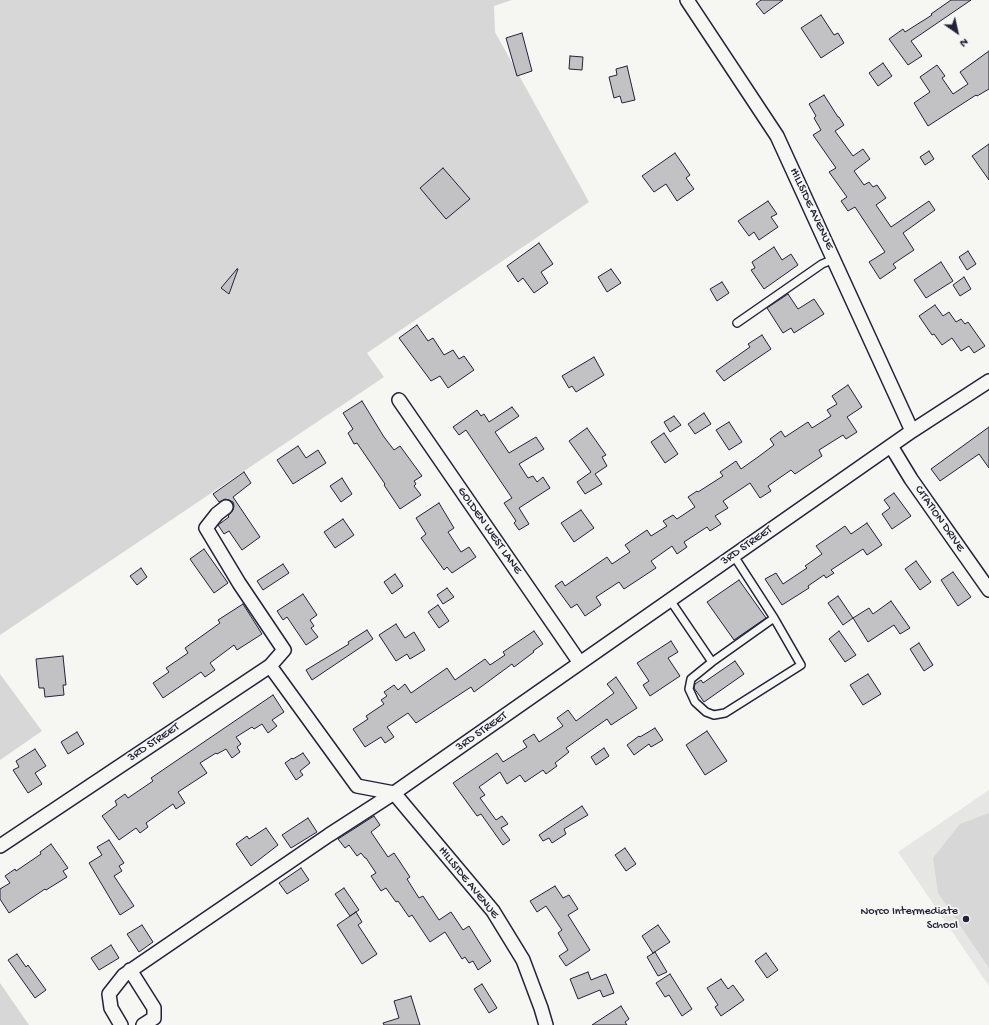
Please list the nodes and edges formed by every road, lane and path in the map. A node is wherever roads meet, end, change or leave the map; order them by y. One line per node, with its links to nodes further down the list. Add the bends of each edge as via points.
1 (687, 0): 2 (street, HILLSIDE AVENUE, via 777,136)
2 (834, 259): 3 (lane); 6 (street, HILLSIDE AVENUE)
3 (738, 323)
4 (989, 381): 6 (street, 3RD STREET)
5 (399, 400): 14 (street, GOLDEN WEST LANE)
6 (912, 431): 7 (street, 3RD STREET)
7 (891, 446): 9 (street, 3RD STREET); 10 (street, CITATION DRIVE, via 911,479)
8 (226, 507): 15 (street, 3RD STREET, via 206,528 284,650)
9 (734, 556): 11 (street, 3RD STREET); 12 (lane)
10 (989, 590)
11 (670, 600): 13 (lane); 14 (street, 3RD STREET)
12 (774, 618): 13 (lane); 13 (lane, via 801,665 725,713 714,714 706,712 695,702 689,689 691,679)
13 (712, 662)
14 (580, 663): 16 (street, 3RD STREET)
15 (270, 666): 16 (street, via 356,786); 17 (street, 3RD STREET)
16 (394, 793): 18 (street, 3RD STREET); 21 (street, HILLSIDE AVENUE, via 493,911 523,960)
17 (0, 846)
18 (130, 970): 19 (street, 3RD STREET, via 109,994 111,1008); 20 (street, via 154,1008 154,1018)
19 (121, 1025)
20 (143, 1025)
21 (546, 1025)

